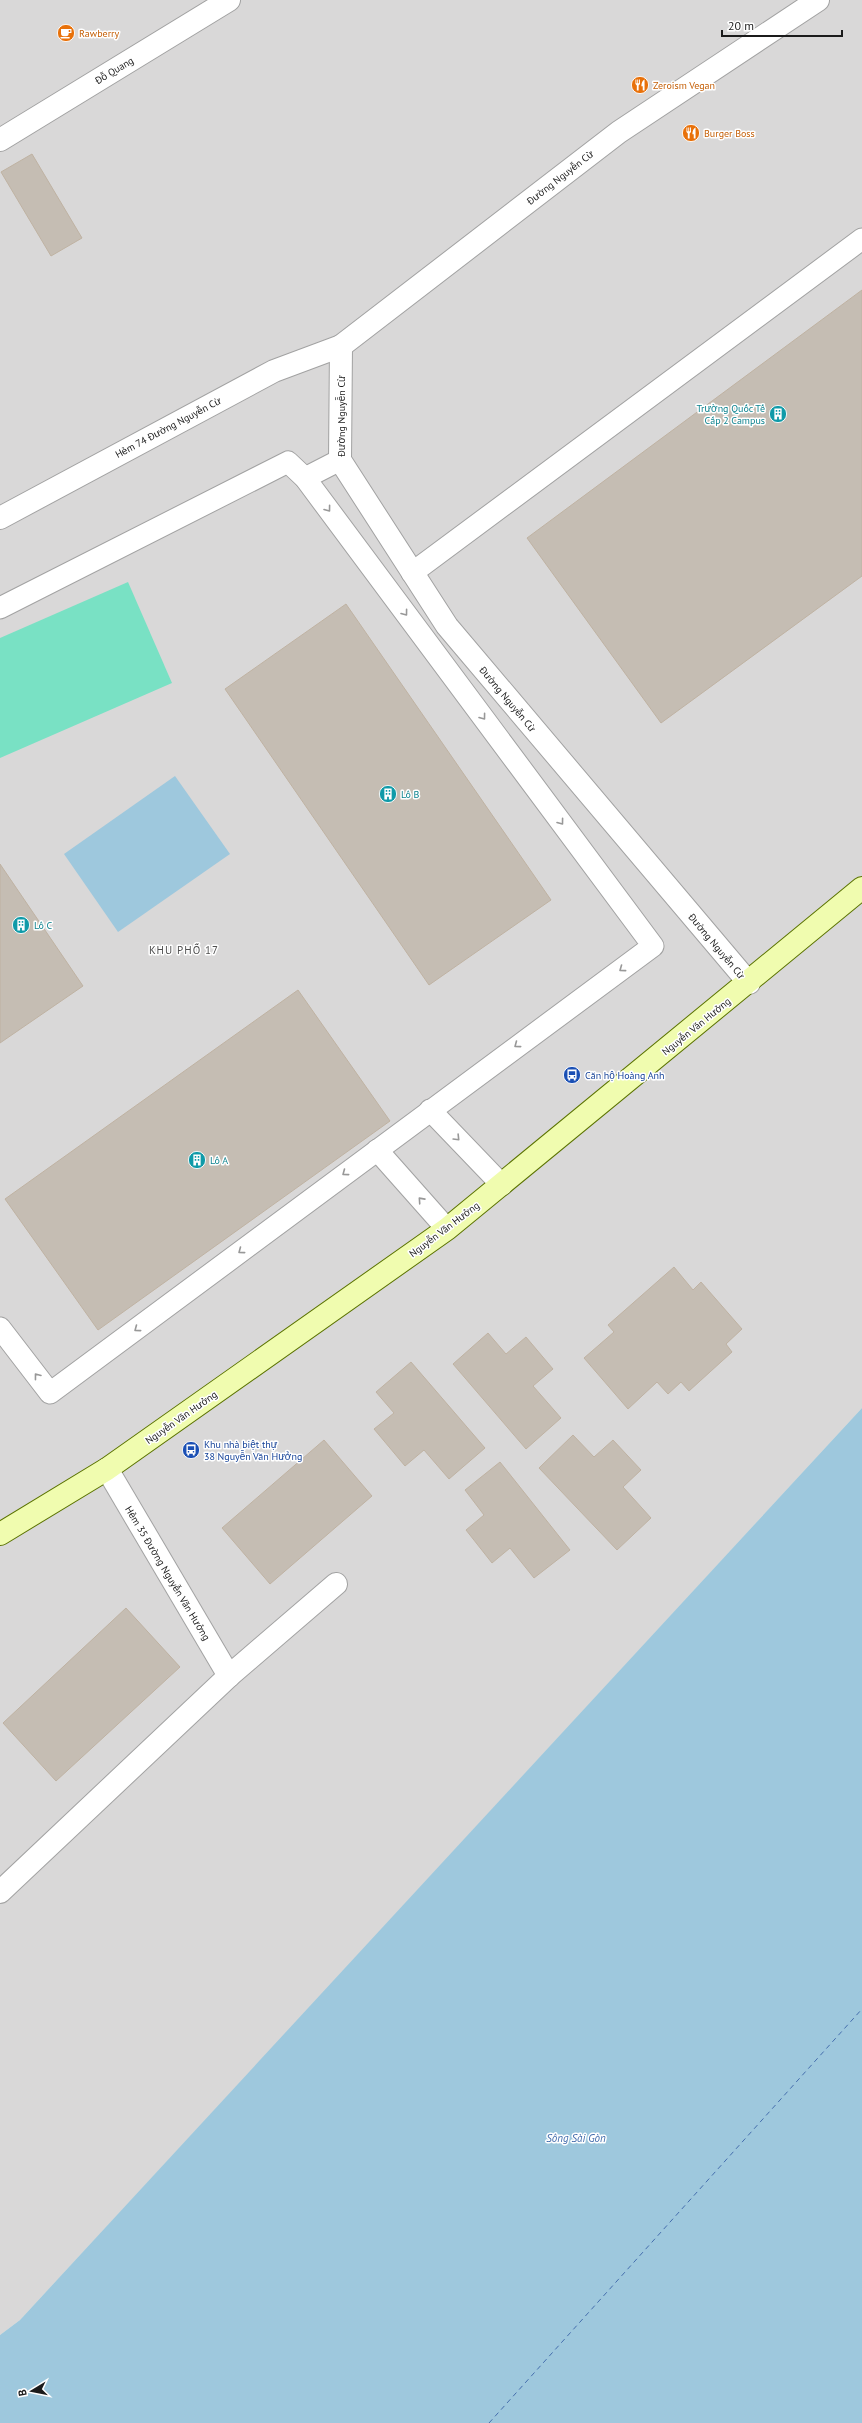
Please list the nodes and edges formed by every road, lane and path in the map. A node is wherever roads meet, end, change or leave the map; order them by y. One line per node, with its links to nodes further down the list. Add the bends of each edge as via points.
1 (818, 0): 5 (street, Đường Nguyễn Cừ, via 619,132)
2 (219, 2): 3 (street, Đỗ Quang)
3 (0, 140)
4 (862, 239): 9 (lane)
5 (341, 346): 6 (street, Đường Nguyễn Cừ); 8 (street, Hẻm 74 Đường Nguyễn Cừ, via 274,371)
6 (340, 460): 7 (lane); 9 (street, Đường Nguyễn Cừ)
7 (304, 478): 10 (lane, via 288,462); 13 (lane, one-way to 13, via 653,946)
8 (0, 518)
9 (412, 573): 12 (street, Đường Nguyễn Cừ, via 447,626)
10 (0, 608)
11 (862, 888): 12 (main road, Nguyễn Văn Hưởng)
12 (749, 983): 15 (main road, Nguyễn Văn Hưởng)
13 (430, 1110): 14 (lane); 15 (lane, one-way to 15)
14 (376, 1150): 16 (lane, one-way to 14); 17 (lane, one-way to 17, via 50,1393)
15 (502, 1185): 16 (main road, Nguyễn Văn Hưởng)
16 (447, 1229): 18 (main road, Nguyễn Văn Hưởng)
17 (0, 1328)
18 (107, 1469): 19 (main road, Nguyễn Văn Hưởng); 21 (street, Hẻm 35 Đường Nguyễn Văn Hưởng)
19 (0, 1534)
20 (336, 1584): 21 (street)
21 (229, 1676): 22 (street)
22 (0, 1892)

